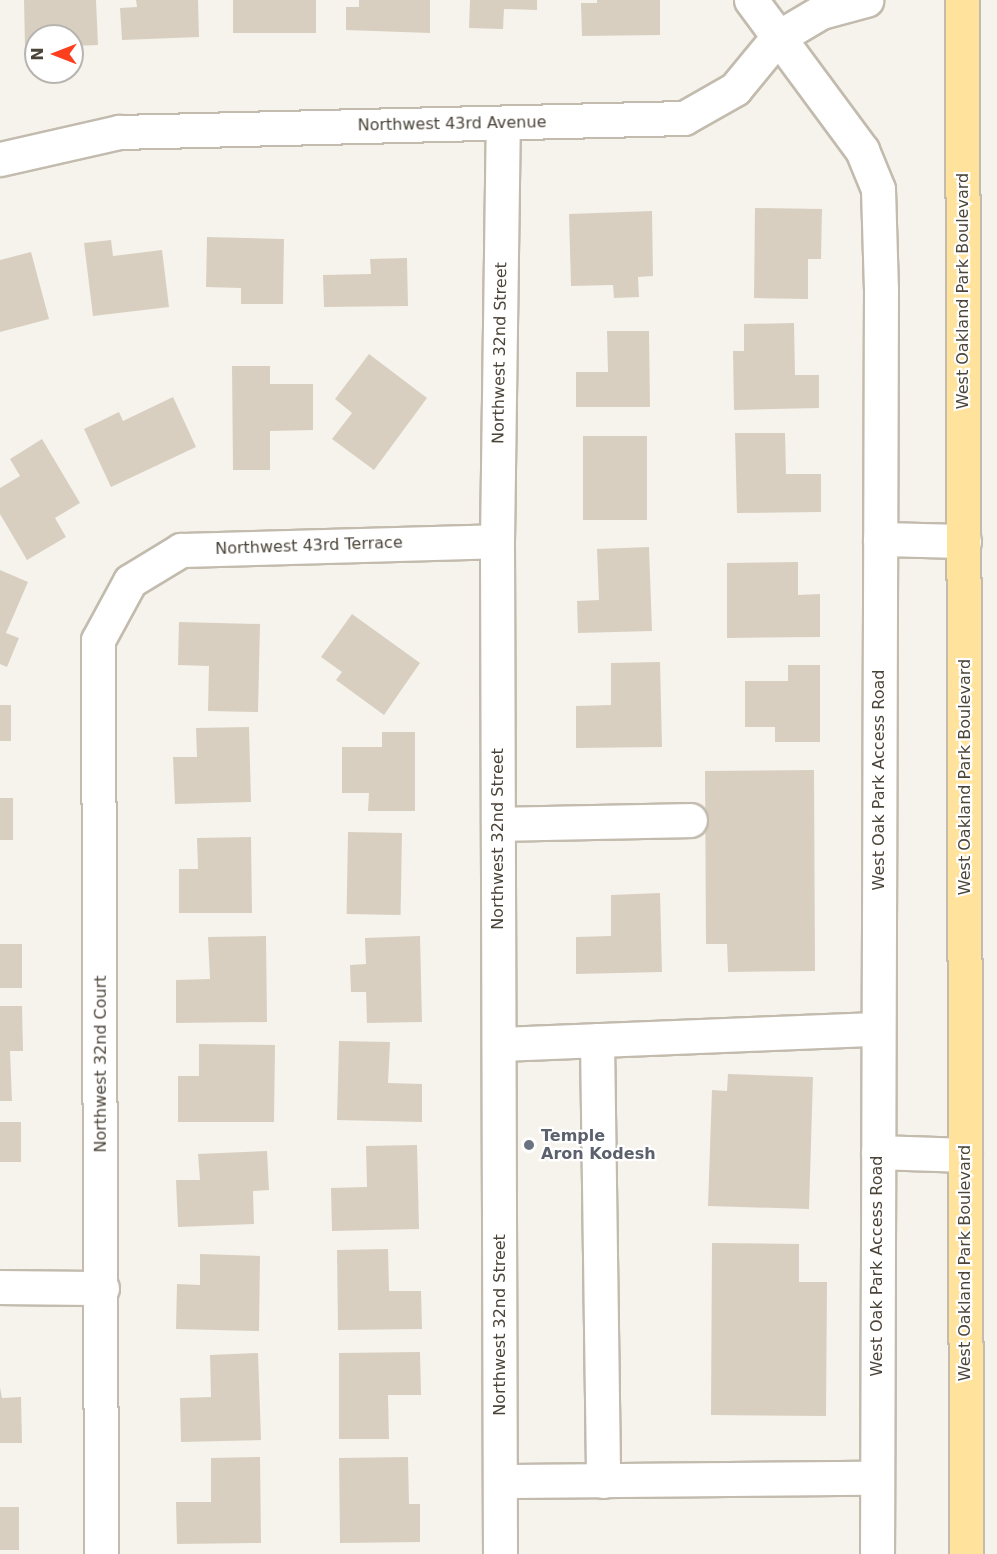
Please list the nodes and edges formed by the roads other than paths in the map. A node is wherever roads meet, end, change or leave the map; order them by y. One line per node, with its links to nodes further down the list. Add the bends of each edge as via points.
1 (751, 0): 4 (street, West Oak Park Access Road)
2 (866, 0): 4 (street, Northwest 43rd Avenue, via 821,12)
3 (962, 0): 9 (main road, West Oakland Park Boulevard)
4 (777, 38): 5 (street, Northwest 43rd Avenue, via 735,89 684,118); 7 (street, West Oak Park Access Road, via 862,150 878,189)
5 (503, 123): 6 (street, Northwest 43rd Avenue, via 119,132); 8 (street, Northwest 32nd Street)
6 (0, 159)
7 (880, 539): 9 (street); 13 (street, West Oak Park Access Road)
8 (497, 541): 10 (street, Northwest 43rd Terrace, via 181,550); 12 (street, Northwest 32nd Street)
9 (964, 541): 17 (main road, West Oakland Park Boulevard)
10 (130, 581): 19 (street, Northwest 32nd Court, via 98,640)
11 (690, 820): 12 (street)
12 (498, 824): 15 (street, Northwest 32nd Street)
13 (878, 1029): 14 (street); 16 (street, West Oak Park Access Road)
14 (597, 1040): 15 (street); 21 (street)
15 (499, 1044): 22 (street, Northwest 32nd Street)
16 (878, 1152): 17 (street); 20 (street, West Oak Park Access Road)
17 (965, 1155): 26 (main road, West Oakland Park Boulevard)
18 (0, 1287): 19 (street)
19 (102, 1288): 23 (street, Northwest 32nd Court)
20 (876, 1478): 21 (street); 25 (street, West Oak Park Access Road)
21 (603, 1480): 22 (street)
22 (500, 1481): 24 (street, Northwest 32nd Street)
23 (102, 1554)
24 (500, 1554)
25 (877, 1554)
26 (966, 1554)

